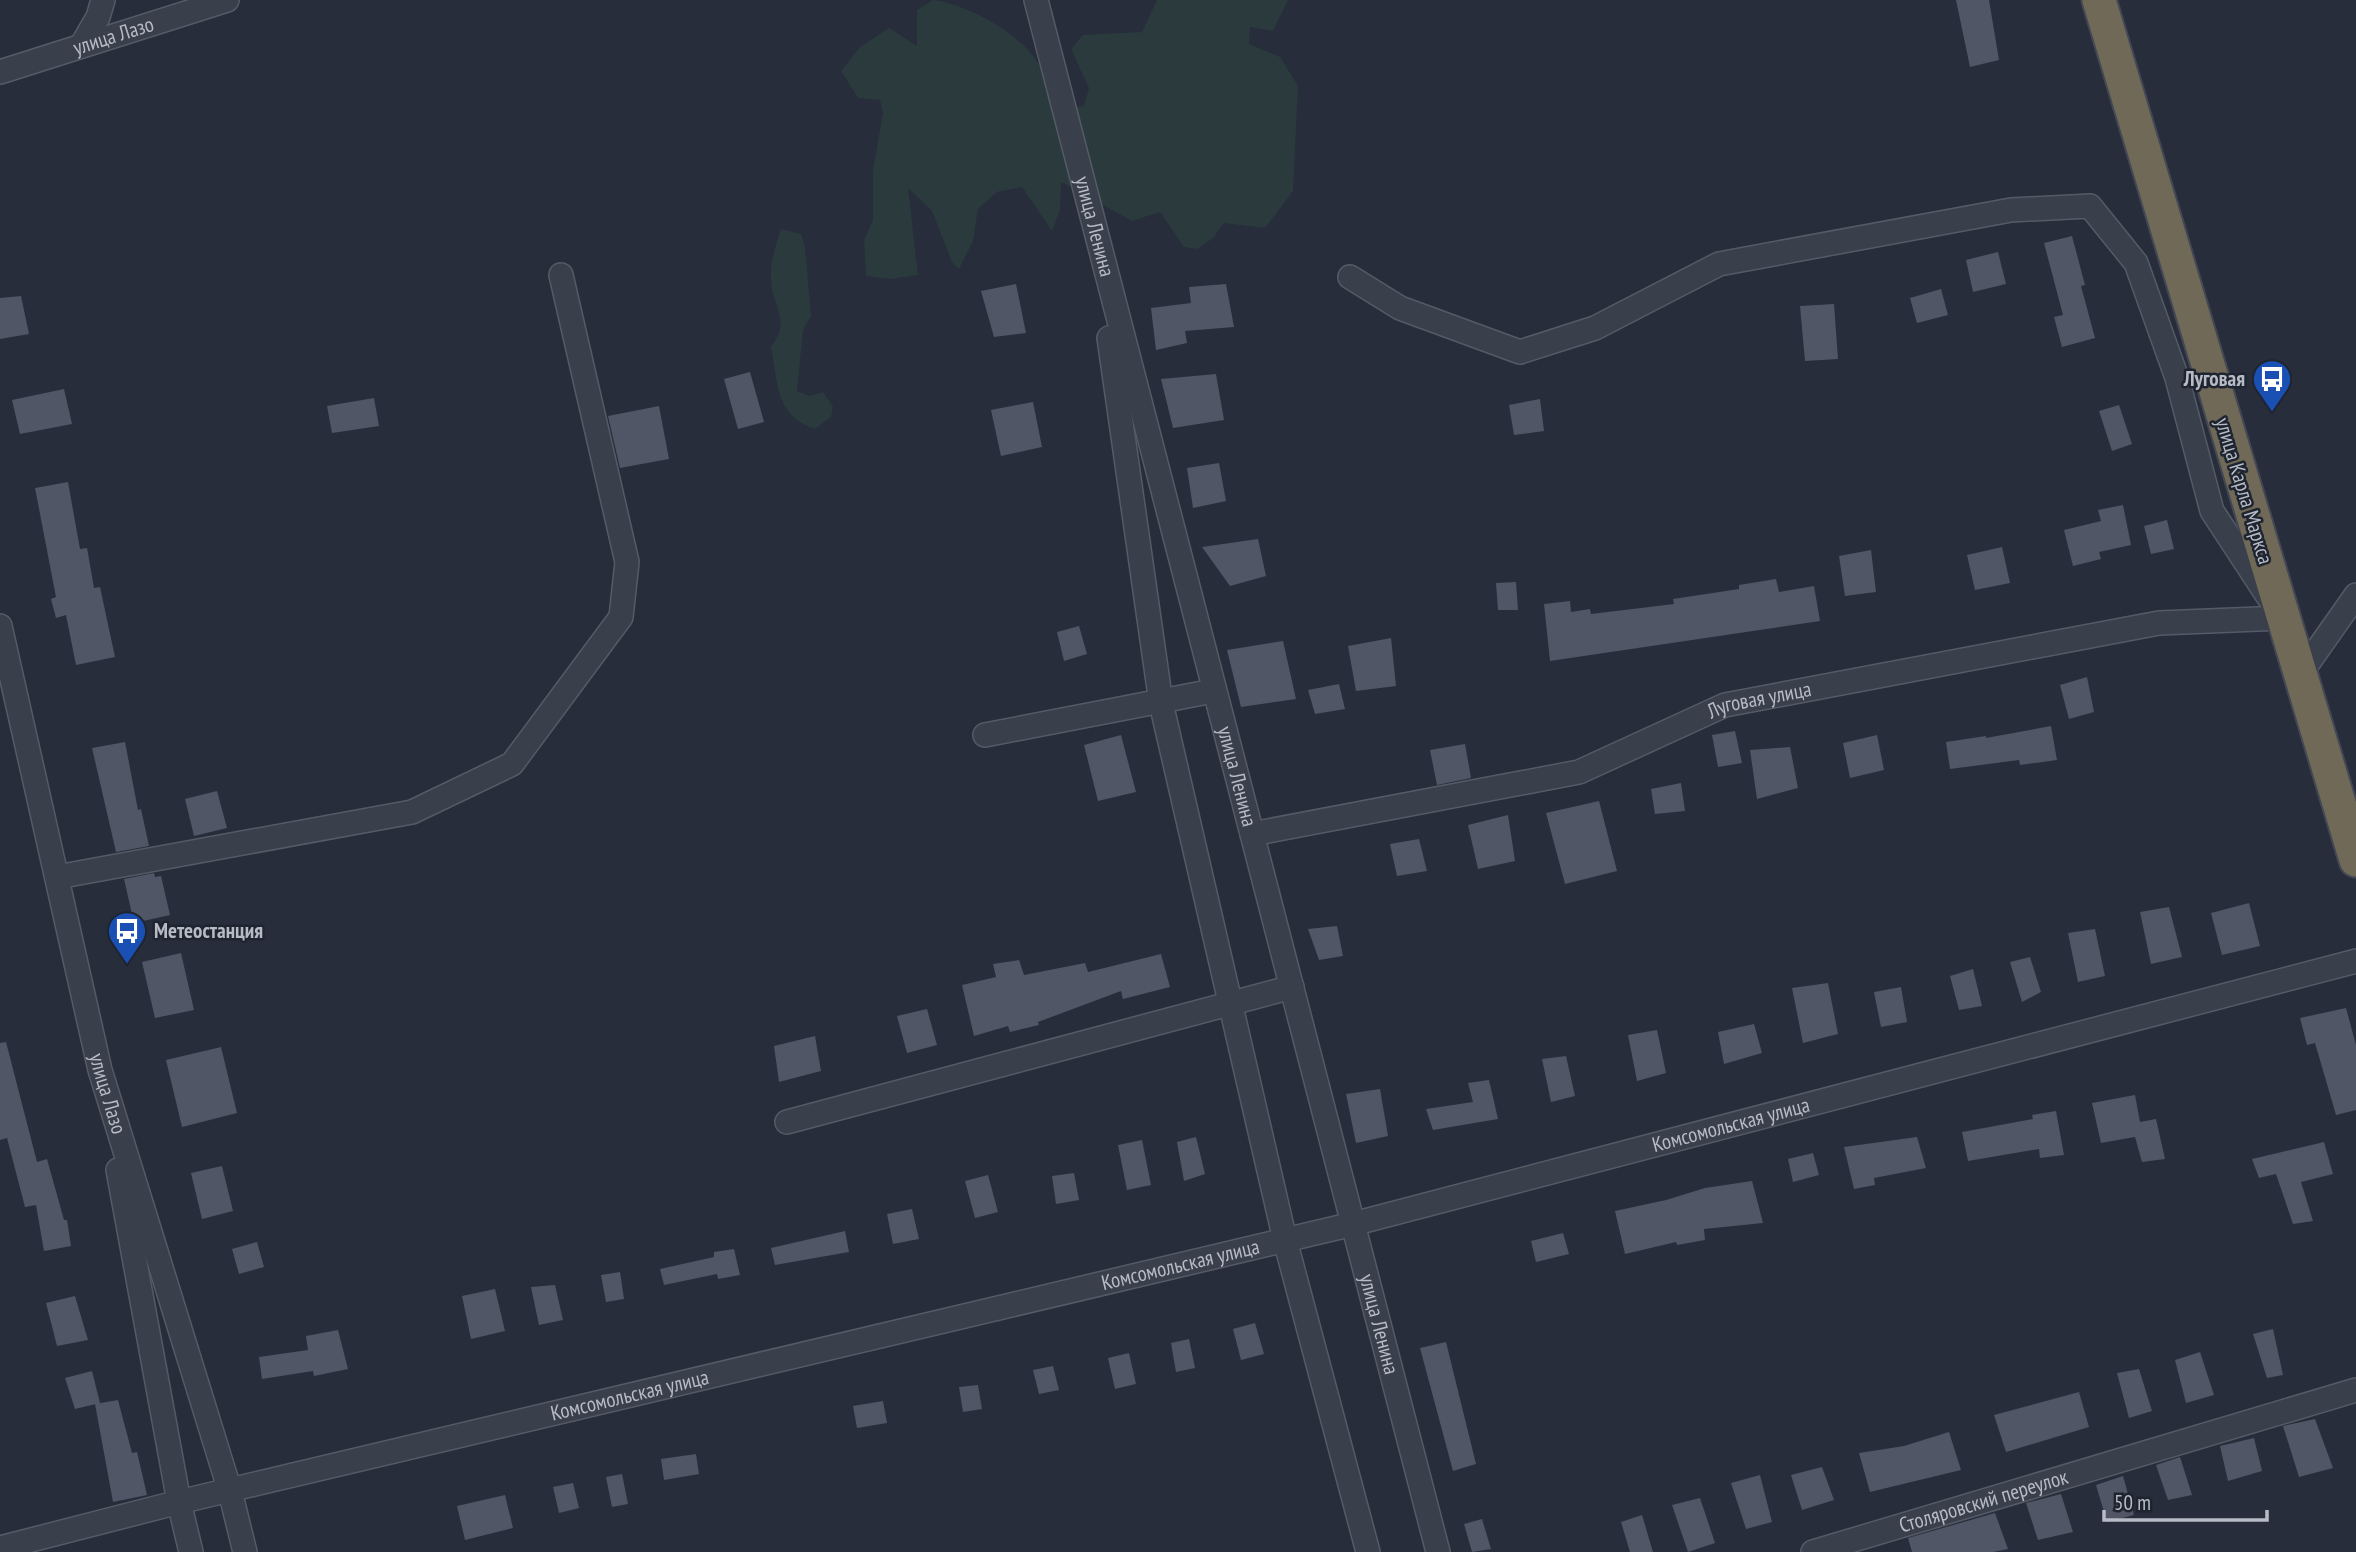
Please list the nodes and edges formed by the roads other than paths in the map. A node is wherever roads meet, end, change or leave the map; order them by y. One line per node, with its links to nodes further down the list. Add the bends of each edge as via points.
1 (103, 0): 5 (street)
2 (227, 0): 5 (street, улица Лазо)
3 (1036, 0): 7 (street, улица Ленина)
4 (2099, 0): 11 (highway, улица Карла Маркса)
5 (83, 43): 6 (street, улица Лазо)
6 (0, 72)
7 (1094, 227): 14 (street, улица Ленина); 15 (street)
8 (561, 275): 19 (street, via 627,562 621,617 512,764 412,812)
9 (1350, 277): 11 (street, via 1400,308 1520,352 1595,328 1719,264 2011,210 2090,206 2136,263 2177,378 2212,512)
10 (2356, 595): 13 (street)
11 (2283, 618): 13 (highway, улица Карла Маркса); 17 (street, Луговая улица, via 2159,623 1725,705 1579,772)
12 (0, 626): 19 (street, улица Лазо)
13 (2299, 676): 18 (highway, улица Карла Маркса)
14 (1213, 691): 15 (street); 17 (street, улица Ленина)
15 (1161, 703): 16 (street); 22 (street)
16 (985, 735)
17 (1252, 834): 21 (street, улица Ленина)
18 (2356, 860)
19 (57, 877): 23 (street, улица Лазо)
20 (2356, 961): 25 (street, Комсомольская улица)
21 (1292, 987): 22 (street); 25 (street, улица Ленина)
22 (1231, 1004): 24 (street); 26 (street)
23 (100, 1070): 28 (street, улица Лазо); 29 (street)
24 (787, 1122)
25 (1353, 1224): 26 (street, Комсомольская улица); 34 (street, улица Ленина)
26 (1285, 1240): 28 (street, Комсомольская улица); 33 (street)
27 (2356, 1390): 35 (street, Столяровский переулок)
28 (230, 1491): 29 (street, Комсомольская улица); 32 (street, улица Лазо)
29 (179, 1502): 30 (street, Комсомольская улица); 31 (street)
30 (0, 1548)
31 (191, 1552)
32 (245, 1552)
33 (1368, 1552)
34 (1438, 1552)
35 (1813, 1552)

